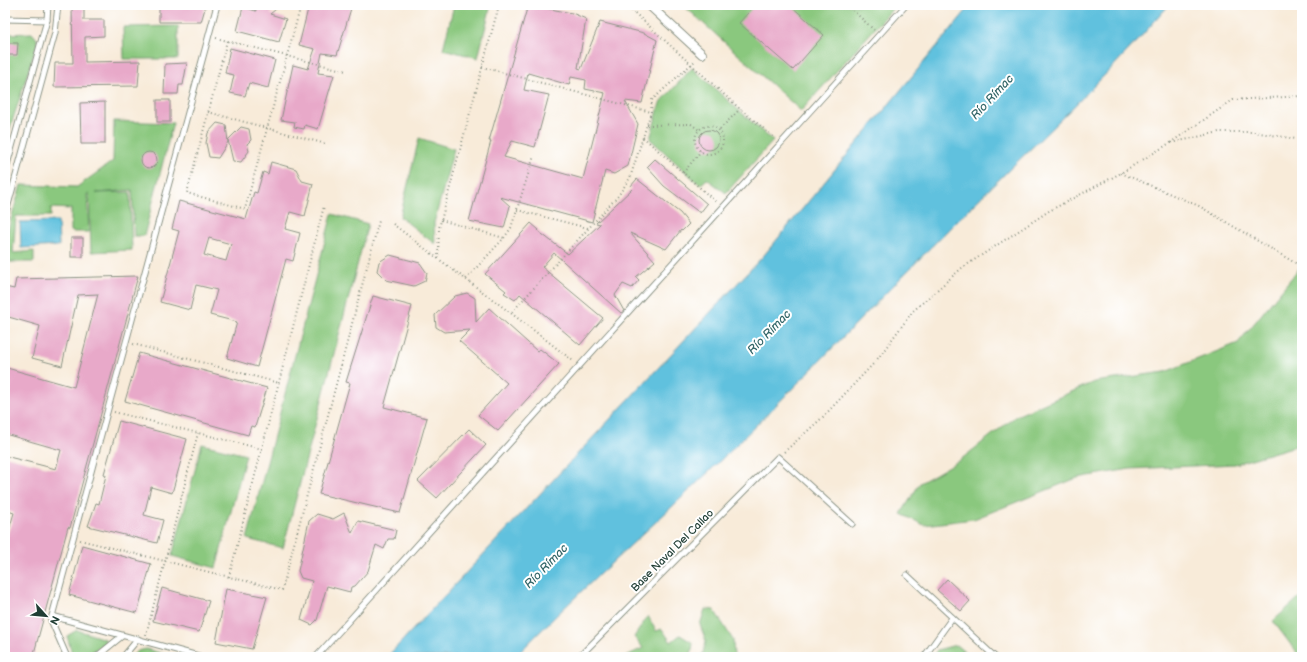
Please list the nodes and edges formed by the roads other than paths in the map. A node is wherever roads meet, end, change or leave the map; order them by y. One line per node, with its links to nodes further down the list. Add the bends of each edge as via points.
1 (48, 5): 7 (lane)
2 (58, 5): 10 (lane, via 55,33)
3 (217, 5): 13 (lane)
4 (649, 5): 8 (street)
5 (906, 5): 21 (lane)
6 (5, 19): 7 (lane)
7 (47, 20): 9 (lane)
8 (702, 54)
9 (5, 169)
10 (5, 216)
11 (852, 524): 22 (lane, Base Naval Del Callao, via 778,457)
12 (907, 575): 14 (lane)
13 (52, 616): 15 (lane); 17 (lane, via 51,620)
14 (952, 618): 23 (lane); 24 (lane)
15 (122, 636): 16 (lane); 18 (lane)
16 (138, 640): 19 (lane); 20 (lane)
17 (67, 657)
18 (96, 657)
19 (123, 657)
20 (202, 657)
21 (316, 657)
22 (579, 657)
23 (924, 657)
24 (995, 657)

